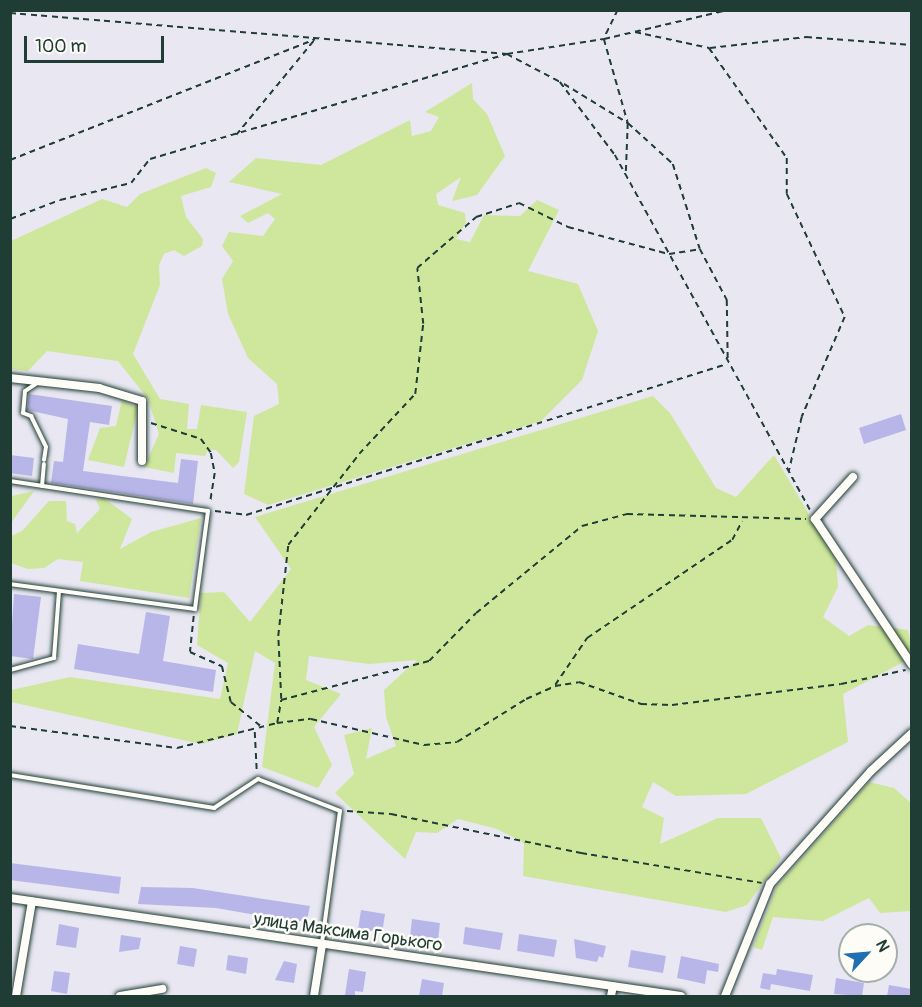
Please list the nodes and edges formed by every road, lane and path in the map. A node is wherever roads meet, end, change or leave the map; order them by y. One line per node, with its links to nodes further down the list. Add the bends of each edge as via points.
1 (618, 10): 6 (path)
2 (728, 10): 4 (path)
3 (10, 13): 5 (path)
4 (635, 32): 6 (path); 8 (path)
5 (316, 39): 9 (path); 12 (path); 13 (path)
6 (604, 39): 9 (path); 11 (path)
7 (912, 45): 8 (path, via 806,37)
8 (709, 48): 23 (path, via 787,158 787,194 845,317 802,417)
9 (507, 54): 10 (path); 12 (path)
10 (560, 81): 11 (path); 14 (path, via 587,113)
11 (628, 123): 14 (path); 16 (path, via 673,164)
12 (235, 135): 15 (path, via 150,159 131,183 112,191 60,201)
13 (10, 160)
14 (626, 175): 17 (path)
15 (10, 219)
16 (700, 249): 17 (path); 18 (path, via 727,300)
17 (669, 254): 18 (path); 27 (path, via 568,227 519,204 476,217 417,268 423,324 415,394)
18 (728, 364): 23 (path); 27 (path)
19 (10, 378): 20 (street)
20 (37, 382): 21 (street, via 99,388 142,401); 26 (lane, via 25,391 23,413 31,416 46,447)
21 (142, 419): 22 (street); 28 (path, via 201,440 211,453 215,473)
22 (142, 461)
23 (789, 472): 29 (path)
24 (853, 477): 29 (street)
25 (10, 481): 26 (lane)
26 (42, 486): 28 (lane)
27 (335, 488): 28 (path, via 246,515); 37 (path, via 288,545 278,636)
28 (208, 510): 33 (lane)
29 (815, 519): 30 (path); 34 (street)
30 (742, 521): 36 (path, via 732,540 586,638); 37 (path, via 627,514 582,526 476,613 429,660)
31 (10, 584): 32 (lane)
32 (59, 592): 33 (lane); 35 (lane, via 54,658)
33 (195, 609): 40 (path, via 190,652 222,666 231,702)
34 (912, 667): 36 (path, via 841,684 672,705 641,704 579,682)
35 (10, 670)
36 (555, 686): 38 (path, via 457,742 424,745 311,719)
37 (281, 700): 38 (path)
38 (277, 723): 40 (path)
39 (10, 726): 41 (path, via 177,748)
40 (262, 727): 41 (path)
41 (255, 731): 44 (path)
42 (912, 733): 46 (street, via 871,771)
43 (10, 775): 44 (lane, via 214,808)
44 (258, 779): 45 (lane)
45 (340, 811): 46 (path, via 391,814 581,853); 49 (lane)
46 (770, 884): 57 (street)
47 (10, 898): 48 (street, улица Максима Горького)
48 (32, 901): 49 (street, улица Максима Горького); 52 (street)
49 (322, 945): 50 (street, улица Максима Горького); 54 (street)
50 (613, 986): 55 (street); 56 (street, улица Максима Горького)
51 (162, 989): 53 (street)
52 (16, 996)
53 (120, 996)
54 (314, 996)
55 (611, 996)
56 (681, 996)
57 (725, 996)

